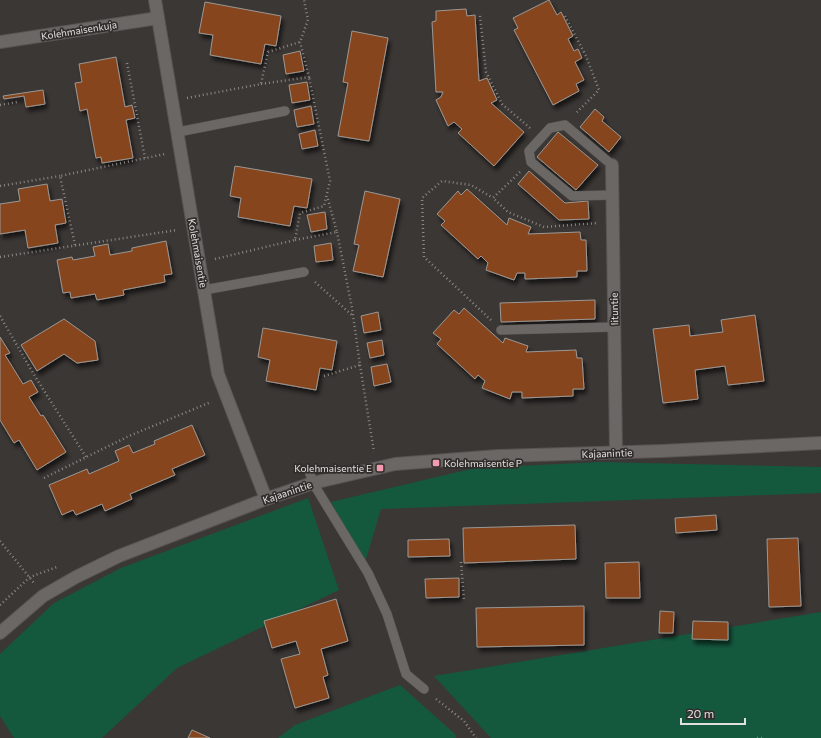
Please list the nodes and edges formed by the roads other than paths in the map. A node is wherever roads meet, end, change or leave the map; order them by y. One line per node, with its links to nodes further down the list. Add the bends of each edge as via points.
1 (155, 0): 2 (street, Kolehmaisentie)
2 (158, 18): 3 (street, Kolehmaisenkuja); 5 (street, Kolehmaisentie)
3 (0, 42)
4 (284, 111): 5 (lane)
5 (178, 132): 9 (street, Kolehmaisentie)
6 (612, 165): 7 (street, Iituntie); 7 (lane, via 565,124 550,128 529,151 531,162 572,196)
7 (612, 194): 10 (street, Iituntie)
8 (304, 272): 9 (lane)
9 (204, 290): 16 (street, Kolehmaisentie, via 218,374)
10 (614, 327): 11 (lane); 13 (street, Iituntie)
11 (501, 330)
12 (821, 443): 13 (street, Kajaanintie)
13 (616, 452): 15 (street, Kajaanintie, via 498,456 395,464)
14 (309, 471): 15 (lane)
15 (313, 483): 16 (street, Kajaanintie); 18 (lane, via 368,573 387,614 406,674)
16 (266, 499): 17 (street, Kajaanintie, via 118,556 76,577 43,596)
17 (0, 633)
18 (424, 690)

